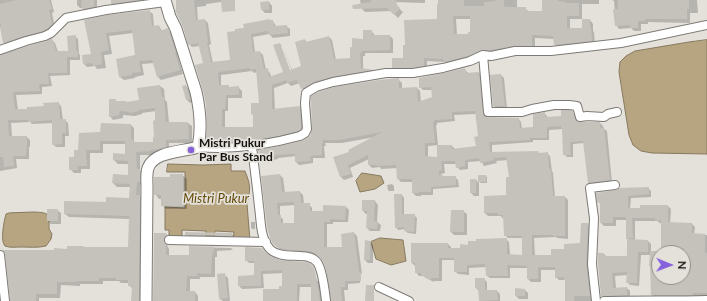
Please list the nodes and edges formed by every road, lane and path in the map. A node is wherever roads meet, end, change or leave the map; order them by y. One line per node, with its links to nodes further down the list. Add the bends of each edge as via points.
1 (165, 1): 3 (street, via 66,18 45,36); 7 (street, via 197,97 200,123)
2 (707, 25): 4 (street, via 621,43)
3 (0, 50)
4 (483, 55): 5 (street, via 488,112 522,112 554,105 569,105 577,106 580,117 604,117); 6 (street, via 443,68 414,73 386,73 316,87 306,93 305,133 294,138)
5 (617, 112)
6 (252, 146): 7 (street); 10 (street, via 261,223)
7 (198, 147): 15 (street, via 156,158 148,168)
8 (615, 185): 18 (street, via 590,188 594,218 592,264)
9 (169, 240): 10 (street)
10 (266, 242): 16 (street, via 270,249 278,254 315,260 318,263)
11 (0, 255): 14 (street)
12 (378, 287): 17 (street)
13 (707, 300): 19 (street)
14 (5, 301)
15 (146, 301)
16 (326, 301)
17 (409, 301)
18 (596, 301)
19 (604, 301)

